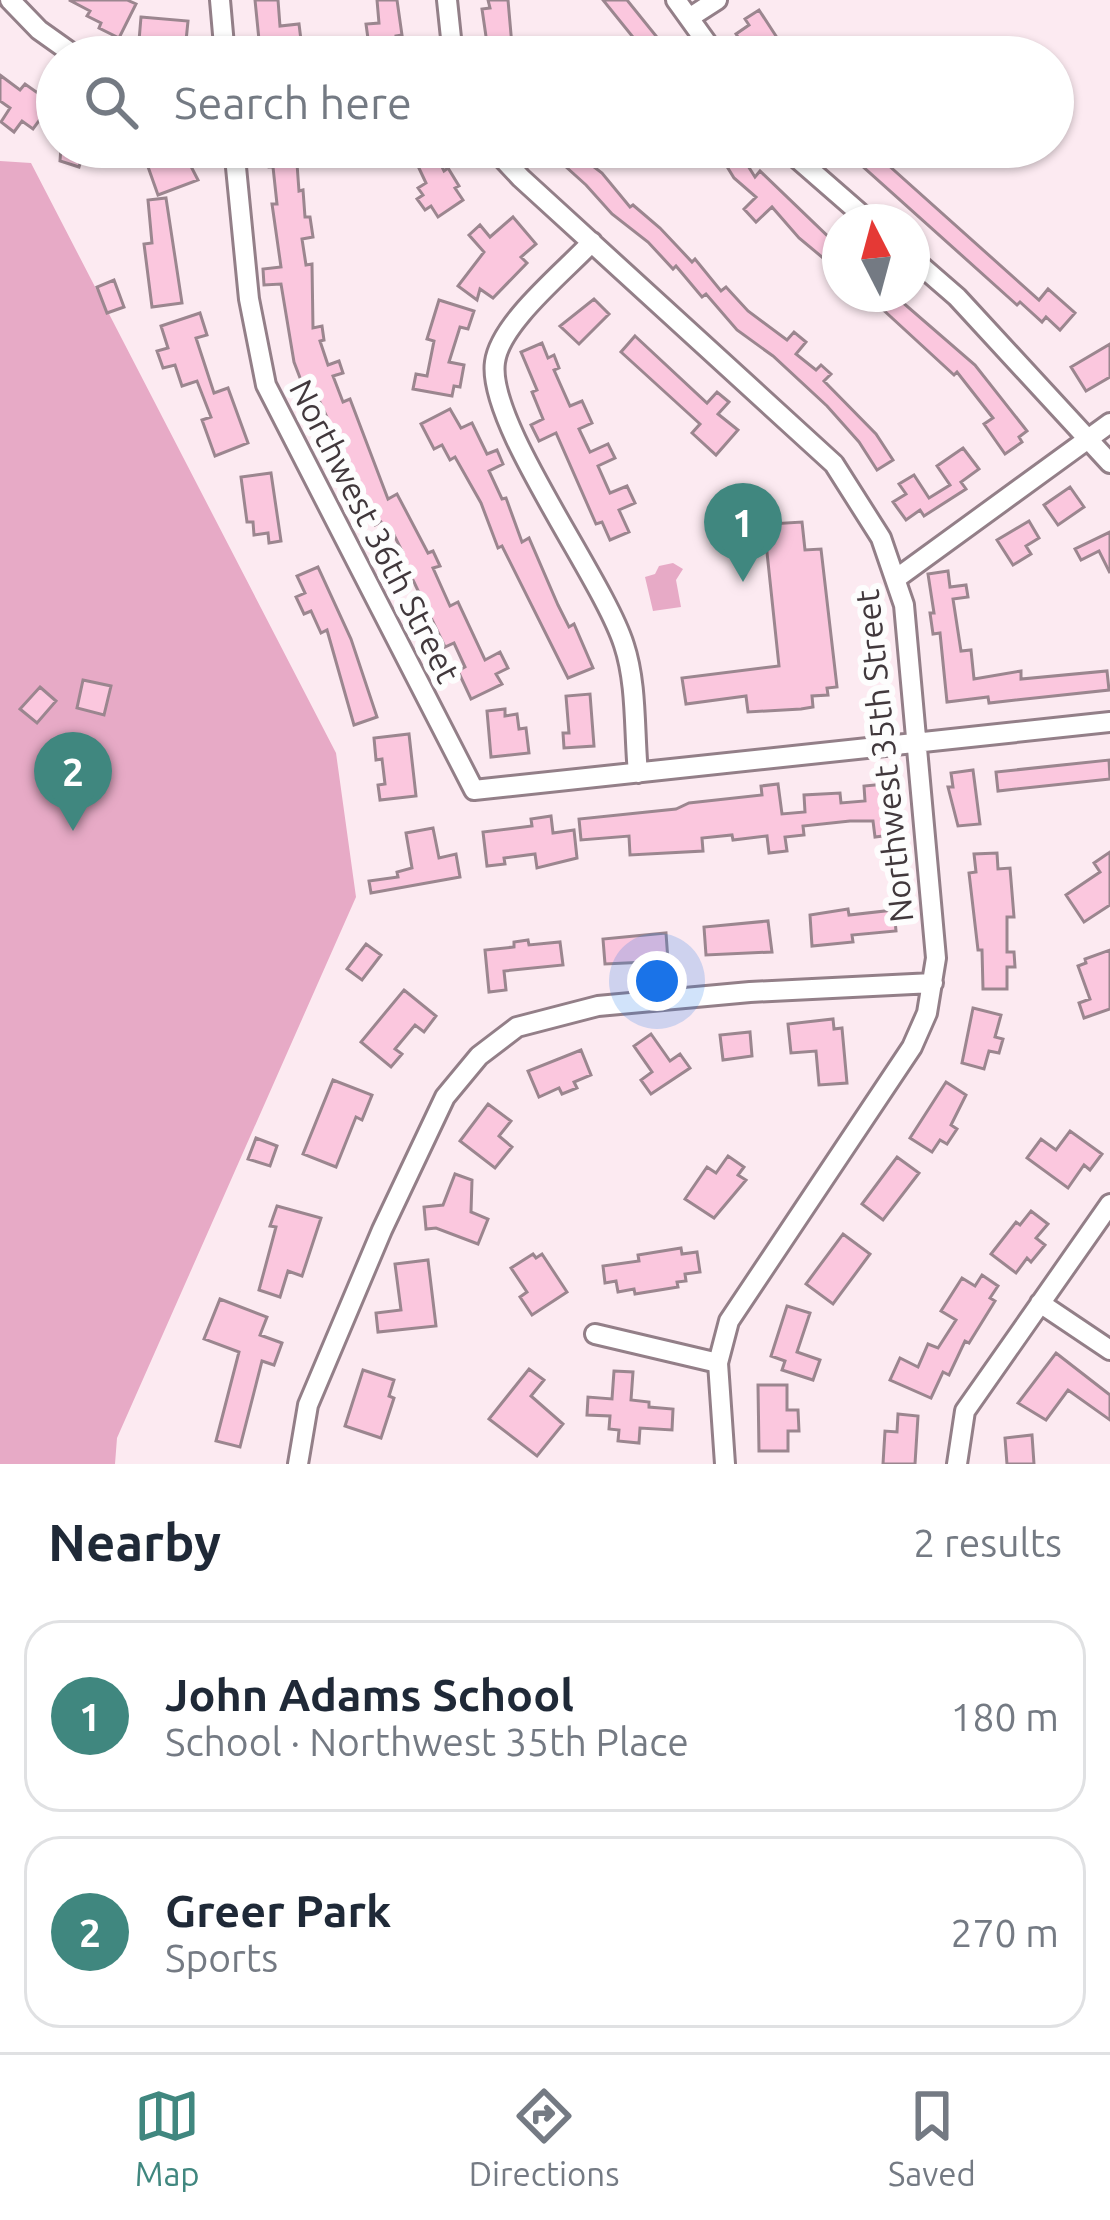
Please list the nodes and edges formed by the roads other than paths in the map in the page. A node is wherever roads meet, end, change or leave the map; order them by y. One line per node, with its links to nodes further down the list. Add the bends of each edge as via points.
1 (10, 0): 7 (street)
2 (220, 0): 8 (street)
3 (447, 0): 9 (street)
4 (676, 0): 6 (street)
5 (717, 0): 6 (street)
6 (689, 18): 10 (street)
7 (47, 36)
8 (223, 36)
9 (451, 36)
10 (702, 36)
11 (236, 168): 23 (street, Northwest 36th Street, via 266,385 474,790)
12 (514, 168): 15 (street, Northwest 35th Street)
13 (808, 168): 14 (street)
14 (849, 204)
15 (592, 242): 20 (street, Northwest 35th Street, via 833,464); 23 (street, via 505,333 494,378 515,435 624,645)
16 (930, 274): 18 (street)
17 (1110, 423): 18 (street)
18 (1089, 438): 19 (street); 20 (street)
19 (1110, 463)
20 (897, 578): 22 (street, Northwest 35th Street)
21 (1110, 722): 22 (street)
22 (914, 741): 23 (street); 24 (street, Northwest 35th Street)
23 (638, 773)
24 (933, 983): 29 (street, Northwest 35th Street, via 912,1047 743,1296); 30 (street, via 598,1006 517,1027 498,1041 445,1097 382,1230 308,1406)
25 (1110, 1204): 26 (street)
26 (1040, 1303): 28 (street); 32 (street, via 965,1411)
27 (595, 1334): 29 (street)
28 (1110, 1350)
29 (718, 1363): 31 (street, Northwest 35th Street)
30 (298, 1464)
31 (725, 1464)
32 (957, 1464)

